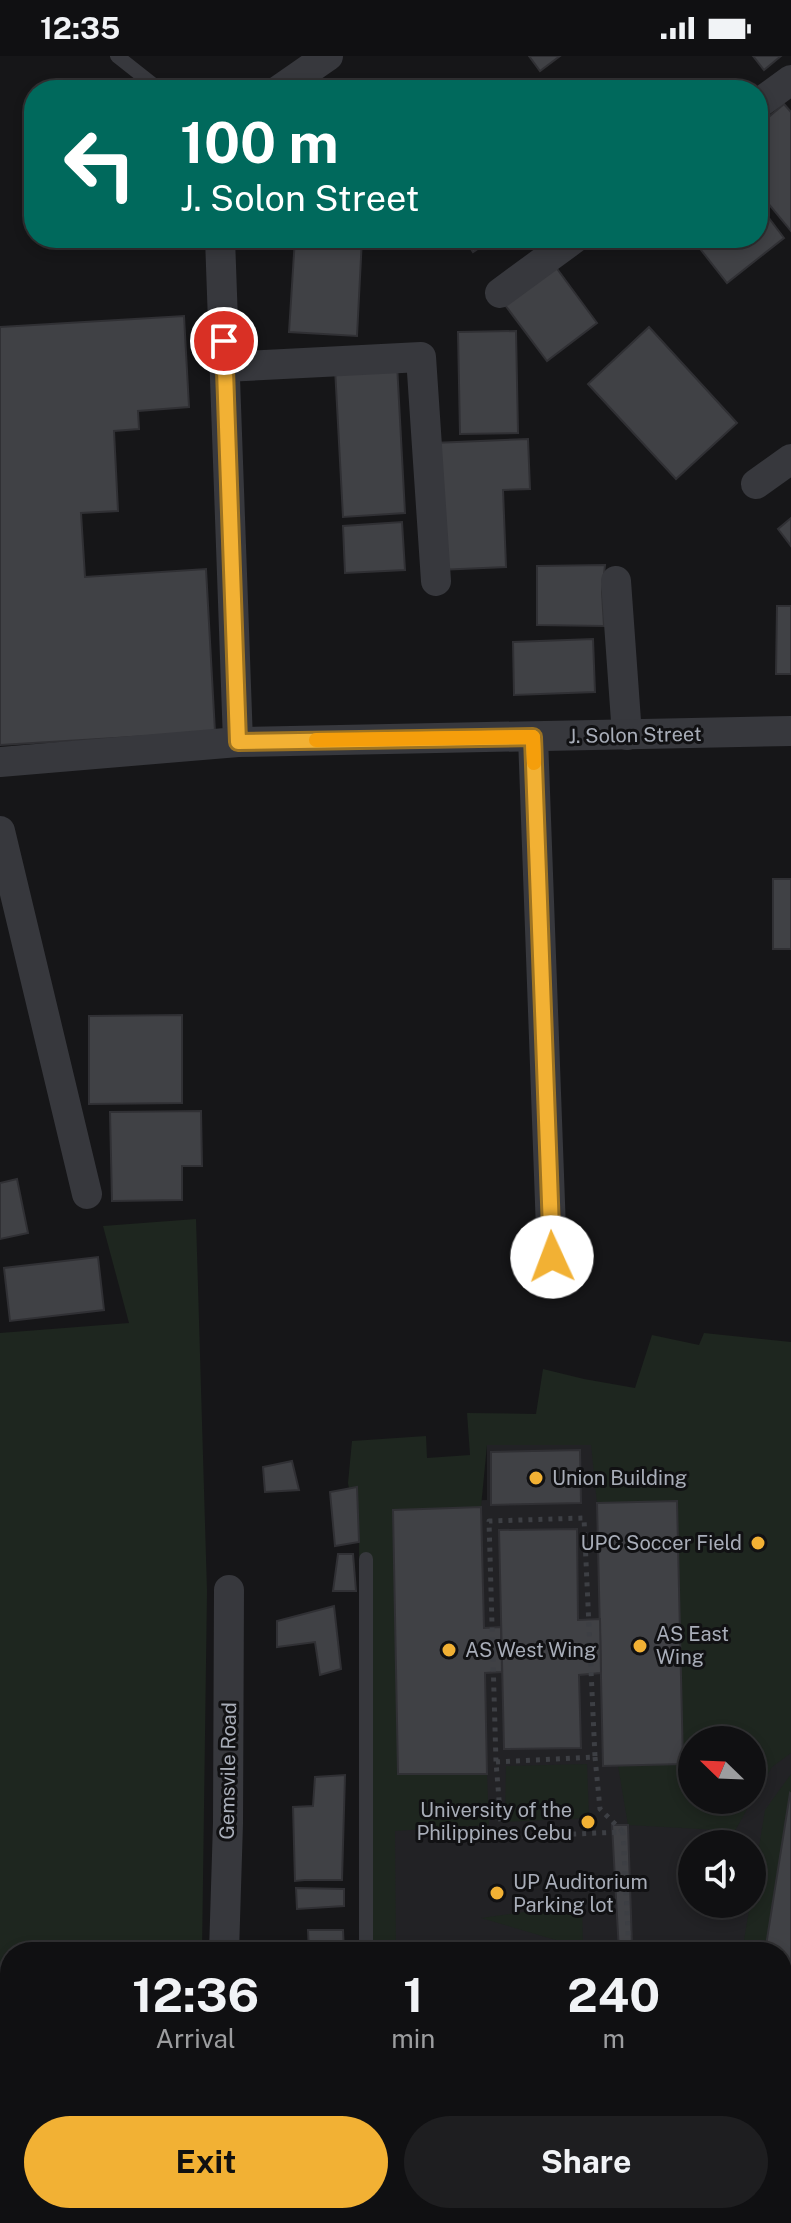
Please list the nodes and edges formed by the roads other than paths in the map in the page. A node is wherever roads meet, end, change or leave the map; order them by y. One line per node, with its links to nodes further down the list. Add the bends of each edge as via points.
1 (117, 56): 3 (lane)
2 (328, 56): 4 (street)
3 (147, 80)
4 (293, 80)
5 (791, 80): 6 (street)
6 (768, 97)
7 (220, 248): 10 (street)
8 (561, 248): 9 (street)
9 (500, 293)
10 (225, 367): 13 (street, via 421,357); 18 (street)
11 (791, 459): 12 (street)
12 (756, 484)
13 (436, 581)
14 (616, 581): 16 (street)
15 (791, 731): 16 (street, J. Solon Street)
16 (627, 735): 17 (street, J. Solon Street)
17 (533, 737): 18 (street, J. Solon Street); 22 (street)
18 (238, 742): 19 (street, J. Solon Street)
19 (0, 762)
20 (0, 831): 21 (street)
21 (87, 1194)
22 (552, 1257)
23 (366, 1559): 26 (lane)
24 (229, 1590): 25 (street, Gemsvile Road)
25 (224, 1942)
26 (366, 1942)

